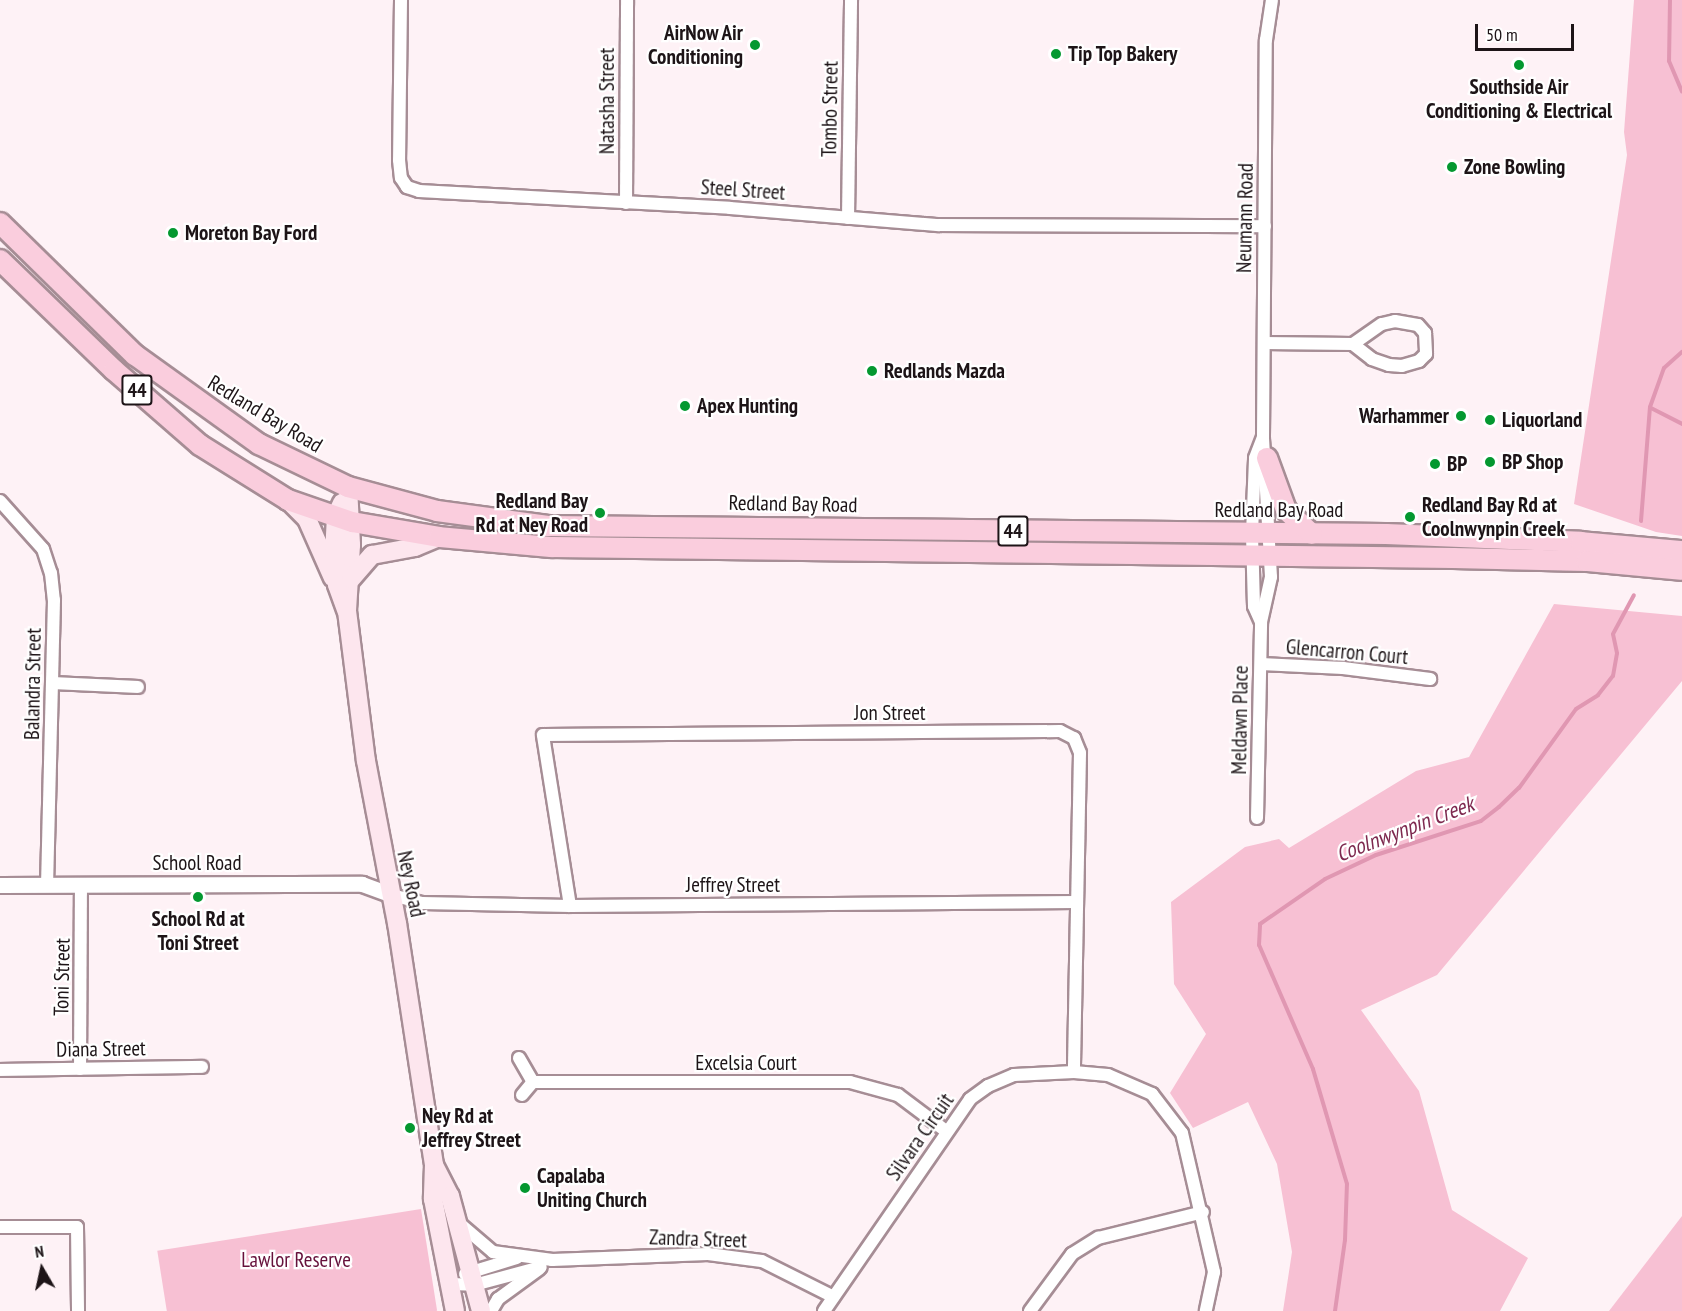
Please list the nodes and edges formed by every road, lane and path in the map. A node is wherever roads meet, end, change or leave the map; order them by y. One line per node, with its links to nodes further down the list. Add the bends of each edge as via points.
1 (401, 0): 5 (street, Steel Street, via 399,160 401,178 407,187 542,201)
2 (627, 0): 5 (street, Natasha Street)
3 (851, 0): 6 (street, Tombo Street)
4 (1272, 0): 8 (street, Neumann Road, via 1266,40)
5 (626, 203): 6 (street, Steel Street)
6 (848, 218): 8 (street, Steel Street, via 939,225)
7 (0, 223): 14 (main road, Redland Bay Road / 44, via 135,355 195,401 259,444)
8 (1265, 226): 10 (street, Neumann Road)
9 (0, 260): 15 (main road, 44, via 114,370 200,445)
10 (1264, 343): 11 (street); 12 (street, Neumann Road)
11 (1353, 344): 11 (street, via 1382,324 1395,321 1418,325 1427,344 1419,361 1402,366 1372,359)
12 (1263, 437): 13 (street, Neumann Road); 19 (street, Neumann Road, via 1255,458)
13 (1267, 458): 18 (main road, via 1286,510); 19 (street, Neumann Road)
14 (348, 487): 17 (main road, Ney Road); 19 (main road, Redland Bay Road / 44, via 437,511 548,526)
15 (288, 500): 17 (main road, 44); 24 (main road, via 307,519)
16 (0, 501): 28 (street, Balandra Street, via 43,549 51,573)
17 (344, 519): 20 (main road, 44); 24 (main road, Ney Road)
18 (1312, 534): 19 (main road, Redland Bay Road / 44); 21 (main road, Redland Bay Road / 44, via 1471,537)
19 (1260, 535): 22 (street, Neumann Road)
20 (439, 537): 22 (main road, 44, via 552,546); 24 (main road, via 415,547 372,555)
21 (1682, 551)
22 (1261, 556): 23 (main road, 44, via 1587,561); 25 (street, Meldawn Place, via 1269,601); 25 (street, Meldawn Place, via 1254,606)
23 (1682, 570)
24 (344, 582): 34 (main road, Ney Road, via 368,772)
25 (1262, 622): 26 (street, Meldawn Place)
26 (1261, 664): 27 (street, Glencarron Court, via 1343,668); 30 (street, Meldawn Place)
27 (1430, 679)
28 (53, 683): 29 (street); 32 (street, Balandra Street)
29 (138, 687)
30 (1257, 818)
31 (0, 885): 32 (street, School Road)
32 (47, 885): 33 (street, School Road)
33 (81, 885): 34 (street, School Road, via 362,884); 39 (street, Toni Street)
34 (392, 895): 36 (street, Jeffrey Street, via 422,903); 45 (main road, Ney Road)
35 (1076, 902): 36 (street, Jeffrey Street); 36 (street, Jon Street, via 1080,753 1074,738 1060,731 543,735); 41 (street, Jon Street)
36 (570, 906)
37 (519, 1058): 42 (street)
38 (202, 1067): 39 (street, Diana Street)
39 (80, 1069): 40 (street, Diana Street)
40 (0, 1070)
41 (1074, 1072): 44 (street, Silvara Circuit, via 1014,1075 988,1086 970,1099); 46 (street, Silvara Circuit, via 1108,1076 1152,1094 1182,1133)
42 (533, 1082): 43 (street); 44 (street, Excelsia Court, via 850,1082 898,1095)
43 (522, 1095)
44 (946, 1131): 53 (street, Silvara Circuit)
45 (434, 1165): 47 (main road, Ney Road); 52 (main road, Ney Road, via 433,1199)
46 (1203, 1212): 59 (street, via 1098,1238 1072,1254); 60 (street, Silvara Circuit, via 1215,1272)
47 (458, 1222): 49 (street, Zandra Street, via 493,1252); 51 (main road, Ney Road)
48 (0, 1227): 54 (street, via 77,1227)
49 (521, 1257): 50 (street, Zandra Street); 51 (street, Zandra Street)
50 (547, 1263): 51 (street, Zandra Street); 53 (street, Zandra Street, via 708,1254 762,1261); 57 (street, via 498,1299)
51 (472, 1278): 52 (street, Zandra Street); 56 (main road, Ney Road)
52 (450, 1284): 55 (main road, Ney Road)
53 (834, 1297): 58 (street, Silvara Circuit)
54 (78, 1311)
55 (455, 1311)
56 (481, 1311)
57 (491, 1311)
58 (824, 1311)
59 (1029, 1311)
60 (1206, 1311)

